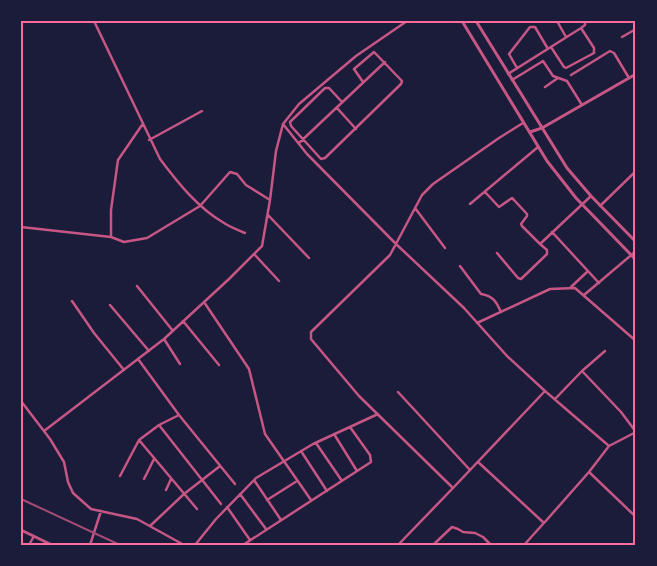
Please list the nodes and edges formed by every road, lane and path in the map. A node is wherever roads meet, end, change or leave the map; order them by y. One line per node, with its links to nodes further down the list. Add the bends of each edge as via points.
1 (94, 21): 28 (street)
2 (406, 21): 27 (street, via 356,56 299,104)
3 (462, 21): 26 (street)
4 (476, 21): 14 (street)
5 (557, 21): 10 (street)
6 (585, 21): 7 (street)
7 (581, 28): 10 (street); 11 (street, via 594,53 566,68)
8 (636, 29): 9 (street)
9 (622, 37)
10 (566, 38): 11 (street)
11 (550, 48): 13 (street); 13 (street, via 535,27 530,28 510,54)
12 (385, 62): 20 (street); 20 (street, via 372,52 355,67 354,72); 30 (street, via 401,79 401,84)
13 (517, 68): 14 (street)
14 (508, 74): 19 (street)
15 (636, 74): 18 (street)
16 (571, 75): 18 (street, via 610,51)
17 (558, 78): 19 (street, via 543,61); 21 (street); 23 (street, via 567,81)
18 (629, 78): 23 (street)
19 (512, 80): 29 (street)
20 (363, 82): 22 (street)
21 (545, 87)
22 (342, 102): 24 (street); 32 (street, via 329,88 325,88 290,122)
23 (582, 105): 29 (street)
24 (336, 108): 30 (street); 32 (street)
25 (202, 111): 33 (street)
26 (523, 123): 31 (street); 44 (street, via 434,184 422,195)
27 (283, 124): 34 (street); 39 (street)
28 (142, 125): 33 (street); 49 (street, via 118,160 111,210)
29 (542, 128): 31 (street); 38 (street, via 567,168)
30 (356, 129): 32 (street, via 323,159)
31 (530, 132): 35 (street)
32 (303, 139): 34 (street)
33 (149, 140): 42 (street, via 174,179)
34 (299, 144): 51 (street)
35 (538, 147): 37 (street); 41 (street)
36 (636, 172): 43 (street)
37 (485, 192): 40 (street); 52 (street, via 499,207 512,198 527,216 522,226)
38 (591, 196): 41 (street); 43 (street)
39 (270, 200): 42 (street, via 230,172); 45 (street)
40 (470, 204)
41 (582, 205): 47 (street); 57 (street)
42 (200, 206): 48 (street); 49 (street, via 147,238 124,242)
43 (600, 206): 50 (street)
44 (415, 208): 51 (street); 53 (street)
45 (268, 215): 56 (street, via 262,246); 58 (street)
46 (21, 227): 49 (street)
47 (552, 232): 52 (street); 61 (street)
48 (245, 233)
49 (111, 238)
50 (636, 242)
51 (396, 244): 72 (street); 87 (street, via 390,255 311,332 316,345)
52 (540, 244): 55 (street, via 547,254 521,279)
53 (446, 248)
54 (636, 251): 57 (street)
55 (496, 253)
56 (254, 254): 62 (street); 68 (street)
57 (631, 255): 59 (street); 63 (street)
58 (309, 258)
59 (636, 260)
60 (460, 266): 70 (street, via 481,294 494,299)
61 (588, 271): 63 (street); 65 (street)
62 (280, 281)
63 (599, 283): 66 (street)
64 (138, 286): 73 (street)
65 (570, 288): 66 (street); 70 (street, via 550,289)
66 (584, 295): 75 (street)
67 (72, 302): 81 (street)
68 (204, 302): 71 (street); 99 (street, via 249,369 265,434)
69 (110, 304): 76 (street)
70 (501, 312): 72 (street)
71 (184, 321): 73 (street); 80 (street)
72 (477, 323): 83 (street)
73 (173, 331): 74 (street)
74 (164, 340): 76 (street); 79 (street)
75 (636, 341)
76 (149, 351): 78 (street)
77 (606, 351): 82 (street)
78 (138, 359): 81 (street); 88 (street)
79 (180, 364)
80 (219, 365)
81 (124, 370): 91 (street)
82 (582, 371): 85 (street); 92 (street)
83 (545, 391): 85 (street); 100 (street)
84 (398, 392): 102 (street)
85 (555, 399): 96 (street)
86 (21, 401): 91 (street)
87 (378, 414): 90 (street); 113 (street)
88 (179, 415): 89 (street); 101 (street)
89 (159, 425): 94 (street); 108 (street)
90 (350, 427): 93 (street); 103 (street, via 372,462)
91 (44, 431): 123 (street, via 64,462 73,493 91,509)
92 (636, 432): 96 (street)
93 (334, 434): 95 (street); 103 (street)
94 (139, 440): 98 (street); 105 (street)
95 (316, 442): 97 (street); 111 (street)
96 (609, 446): 104 (street)
97 (301, 451): 99 (street); 115 (street)
98 (154, 459): 106 (street); 107 (street)
99 (284, 461): 109 (street); 110 (street)
100 (478, 462): 102 (street); 126 (street)
101 (220, 466): 108 (street); 112 (street)
102 (470, 470): 113 (street)
103 (357, 471): 111 (street)
104 (589, 472): 124 (street); 126 (street)
105 (120, 476)
106 (144, 479)
107 (171, 479): 114 (street); 116 (street)
108 (202, 480): 116 (street); 120 (street)
109 (254, 480): 117 (street); 118 (street)
110 (297, 480): 118 (street); 119 (street)
111 (342, 481): 115 (street)
112 (235, 484)
113 (453, 488): 138 (street)
114 (166, 490)
115 (327, 490): 119 (street)
116 (184, 494): 122 (street); 127 (street)
117 (240, 494): 121 (street); 128 (street)
118 (267, 500): 125 (street)
119 (311, 500): 125 (street)
120 (220, 504)
121 (228, 507): 131 (street); 136 (street)
122 (198, 509)
123 (101, 511): 127 (street, via 138,519); 134 (street)
124 (636, 517)
125 (281, 520): 128 (street)
126 (544, 523): 141 (street)
127 (150, 526): 135 (street)
128 (266, 529): 131 (street)
129 (21, 530): 130 (street)
130 (34, 536): 132 (street); 133 (street)
131 (250, 540): 137 (street)
132 (29, 545)
133 (52, 545)
134 (90, 545)
135 (184, 545)
136 (195, 545)
137 (243, 545)
138 (398, 545)
139 (433, 545): 140 (street, via 452,528 483,537)
140 (492, 545)
141 (524, 545)

